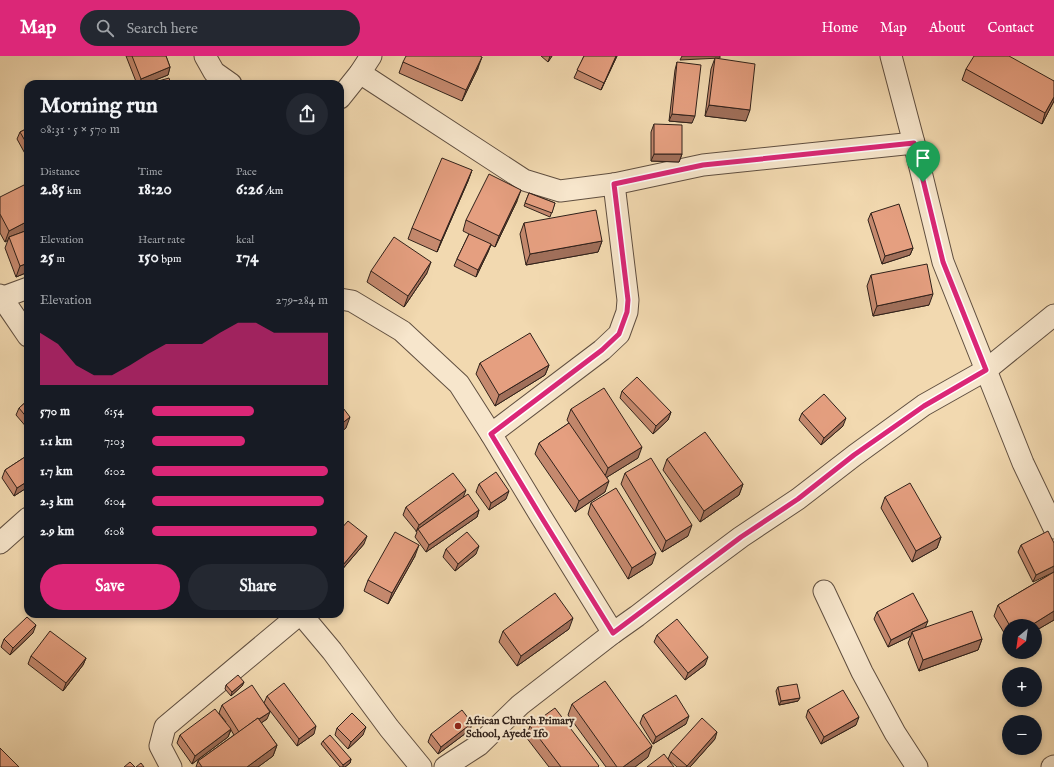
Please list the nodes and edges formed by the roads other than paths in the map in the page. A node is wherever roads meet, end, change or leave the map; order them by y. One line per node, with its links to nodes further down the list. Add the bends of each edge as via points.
1 (205, 56): 4 (street, via 214,72)
2 (891, 56): 6 (street)
3 (365, 64): 5 (street); 7 (street, via 524,180 560,191)
4 (225, 80)
5 (344, 93)
6 (914, 143): 7 (street, via 703,165); 13 (street, via 943,262)
7 (614, 184): 14 (street, via 628,300 627,312 619,334 602,350)
8 (24, 289): 9 (street)
9 (1, 296): 12 (street)
10 (344, 300): 14 (street, via 352,301 402,331 459,384)
11 (1054, 315): 13 (street)
12 (24, 330)
13 (986, 370): 16 (street, via 1023,463); 21 (street, via 918,410 854,455 798,499 741,537)
14 (491, 434): 21 (street)
15 (24, 522): 17 (street)
16 (1054, 528)
17 (0, 543)
18 (824, 591): 25 (street, via 862,672)
19 (295, 618): 22 (street, via 165,727 160,746)
20 (303, 618): 23 (street)
21 (613, 633): 24 (street, via 520,705 479,745)
22 (171, 767)
23 (421, 767)
24 (445, 767)
25 (917, 767)

